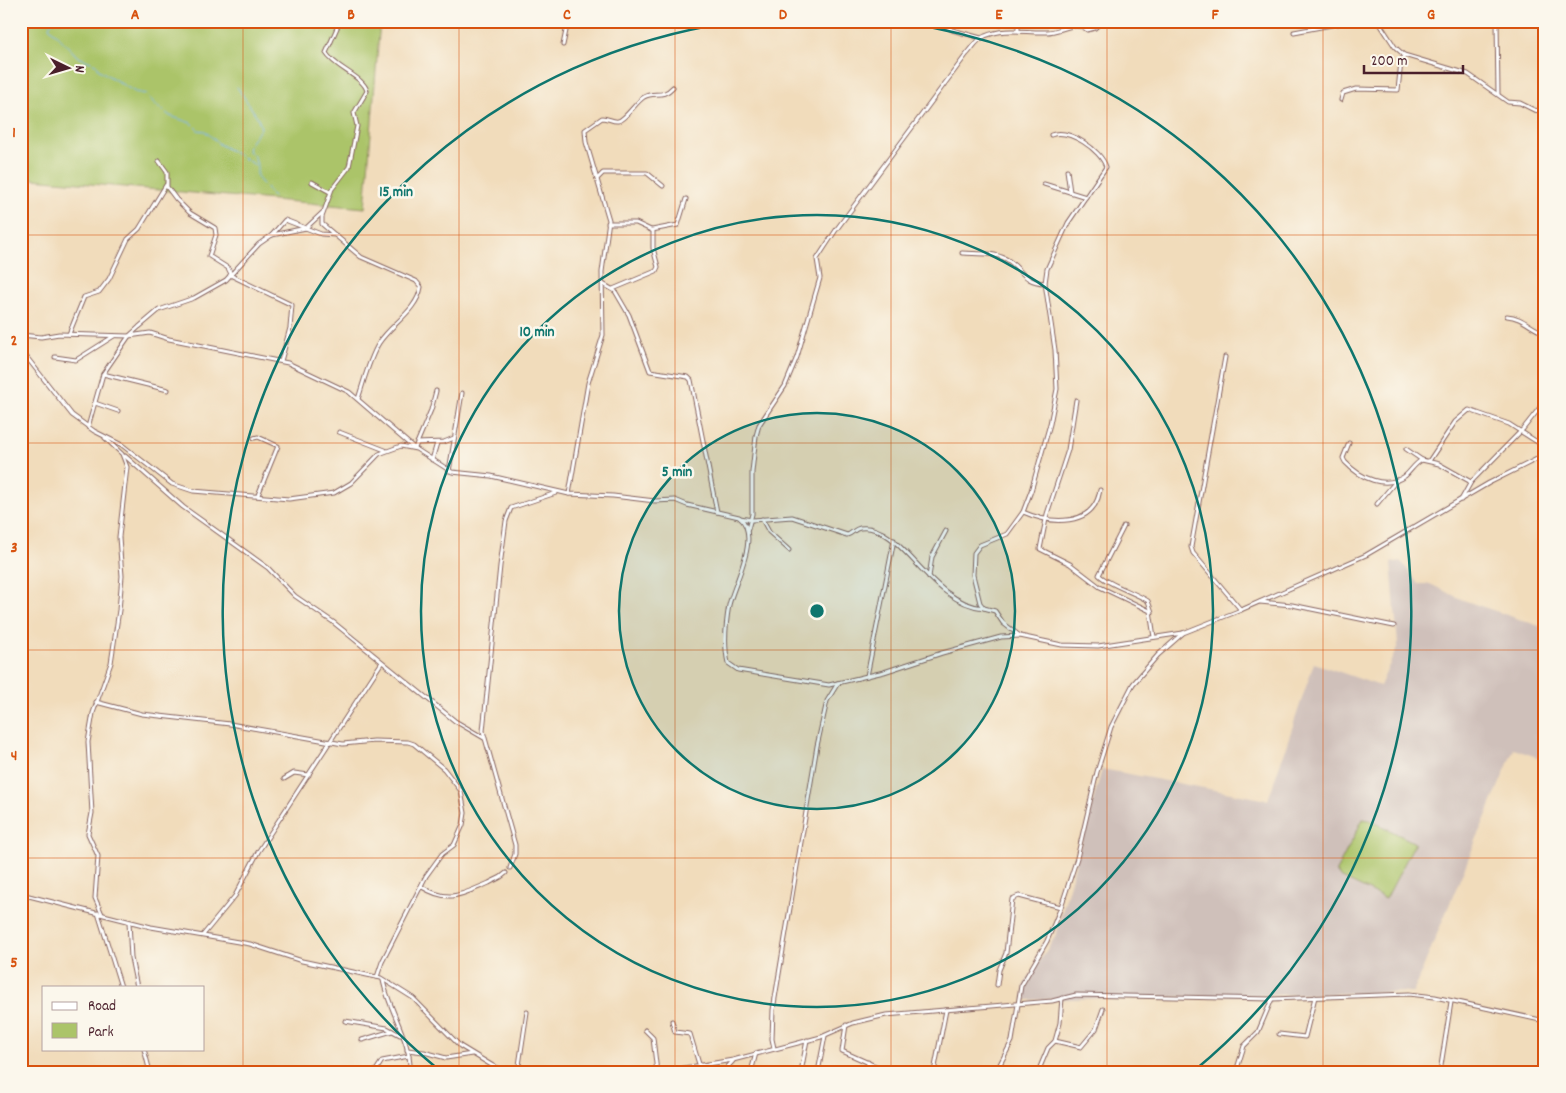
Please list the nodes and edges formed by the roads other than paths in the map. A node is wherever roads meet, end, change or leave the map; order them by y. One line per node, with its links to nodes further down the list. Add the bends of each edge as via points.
1 (340, 21): 28 (street, via 326,53 334,63 364,84 367,92 354,113 357,126 349,168)
2 (568, 21): 14 (street)
3 (1018, 21): 11 (street)
4 (1102, 21): 11 (street, via 1087,30 1070,26 1048,32)
5 (1117, 21): 6 (street, via 1118,24)
6 (1124, 21)
7 (1353, 21): 12 (street)
8 (1378, 21): 15 (street)
9 (1497, 21): 17 (street)
10 (940, 23): 13 (street, via 952,30)
11 (1018, 30): 13 (street, via 992,33)
12 (1294, 32)
13 (982, 38): 94 (street, via 918,118 818,257 820,278 797,357 756,436)
14 (563, 45)
15 (1404, 55): 17 (street, via 1468,74); 18 (street, via 1398,90 1356,90 1342,94)
16 (673, 87): 23 (street, via 666,94 646,96 622,120 602,118 586,128 586,142)
17 (1498, 94): 19 (street, via 1508,102)
18 (1341, 100)
19 (1545, 112)
20 (1051, 135): 30 (street, via 1060,133 1076,139 1106,164 1106,169)
21 (159, 161): 25 (street, via 167,172)
22 (1067, 170): 29 (street)
23 (597, 179): 27 (street, via 602,173 645,173); 33 (street)
24 (312, 182): 28 (street)
25 (166, 184): 39 (street, via 187,211 214,226 216,235 209,256 228,268); 46 (street, via 139,229 128,239 109,279 97,293 84,298)
26 (1044, 184): 29 (street)
27 (663, 186)
28 (330, 192): 32 (street)
29 (1070, 192): 30 (street)
30 (1086, 197): 40 (street, via 1055,248)
31 (686, 199): 35 (street, via 678,225)
32 (324, 212): 34 (street); 37 (street, via 324,226)
33 (608, 223): 35 (street, via 636,223); 41 (street)
34 (306, 228): 36 (street); 36 (street, via 285,220); 37 (street)
35 (652, 230): 42 (street, via 658,269)
36 (272, 235): 39 (street)
37 (336, 235): 57 (street, via 360,257 416,281 420,286 401,320 378,344)
38 (962, 253): 40 (street, via 1002,257 1028,280)
39 (231, 274): 48 (street, via 204,293 159,310); 52 (street, via 292,304 290,328)
40 (1045, 283): 90 (street, via 1057,389 1048,432)
41 (602, 284): 42 (street); 85 (street, via 603,335 588,383)
42 (613, 289): 89 (street, via 632,320 650,372 691,380)
43 (1507, 316): 44 (street, via 1517,317)
44 (1545, 333)
45 (21, 334): 46 (street, via 41,337)
46 (69, 334): 47 (street)
47 (115, 335): 48 (street); 50 (street, via 76,360)
48 (129, 336): 52 (street, via 150,333); 53 (street)
49 (21, 350): 62 (street, via 68,410)
50 (55, 356)
51 (1225, 357): 103 (street, via 1191,547)
52 (280, 361): 57 (street, via 337,385)
53 (104, 374): 54 (street); 60 (street)
54 (168, 390)
55 (436, 391): 69 (street)
56 (462, 393): 67 (street)
57 (358, 399): 72 (street)
58 (1076, 400): 92 (street, via 1068,450)
59 (1545, 401): 63 (street)
60 (95, 404): 61 (street); 62 (street)
61 (118, 411)
62 (88, 427): 65 (street)
63 (1521, 430): 71 (street); 79 (street, via 1469,410 1454,422); 82 (street)
64 (339, 432): 74 (street)
65 (103, 436): 75 (street); 86 (street, via 122,445 172,484 204,493)
66 (254, 438): 86 (street, via 278,446)
67 (455, 438): 68 (street); 80 (street)
68 (436, 442): 69 (street); 77 (street)
69 (418, 443): 72 (street)
70 (1349, 443): 81 (street, via 1343,458 1348,466 1378,483)
71 (1545, 447)
72 (416, 449): 74 (street, via 401,446); 77 (street)
73 (1406, 449): 78 (street)
74 (385, 450): 86 (street, via 351,483 334,493 296,499)
75 (122, 454): 109 (street, via 183,507 268,568 295,596); 112 (street, via 127,466 119,537 120,600 111,663)
76 (1545, 455): 87 (street)
77 (432, 460): 80 (street)
78 (1422, 460): 79 (street); 81 (street)
79 (1429, 461): 82 (street)
80 (448, 471): 84 (street, via 492,476)
81 (1398, 480): 88 (street)
82 (1471, 482): 87 (street)
83 (1100, 490): 92 (street, via 1095,503 1082,518)
84 (556, 493): 85 (street); 113 (street, via 516,505 511,508 506,521)
85 (569, 494): 89 (street, via 675,500)
86 (258, 495)
87 (1460, 500): 101 (street, via 1366,555)
88 (1377, 504)
89 (717, 512): 91 (street)
90 (1023, 512): 92 (street); 102 (street, via 1006,535 980,545 974,553 972,575)
91 (739, 517): 94 (street); 96 (street)
92 (1046, 518): 104 (street, via 1040,551 1070,564 1100,587)
93 (762, 519): 94 (street); 98 (street, via 792,517 848,535 864,528 887,534); 99 (street, via 769,532)
94 (752, 520): 96 (street)
95 (1124, 526): 104 (street, via 1099,575 1148,601)
96 (748, 530): 111 (street, via 741,575 731,596 728,613 729,664 744,671 798,681 826,685)
97 (946, 531): 100 (street, via 932,557)
98 (894, 540): 100 (street); 110 (street)
99 (789, 550)
100 (929, 577): 102 (street, via 958,601)
101 (1260, 602): 103 (street); 105 (street, via 1292,604)
102 (984, 608): 107 (street, via 995,611 1003,623)
103 (1240, 610): 106 (street)
104 (1152, 613): 108 (street)
105 (1394, 626)
106 (1184, 633): 108 (street); 121 (street, via 1152,661 1122,703 1099,763 1077,858)
107 (1020, 636): 108 (street, via 1077,647); 110 (street, via 1006,636 963,647)
108 (1154, 637)
109 (382, 662): 113 (street, via 455,721); 114 (street)
110 (867, 676): 111 (street)
111 (839, 682): 151 (street, via 828,701 816,752 773,1010)
112 (96, 702): 114 (street, via 142,714 206,720); 123 (street, via 88,742 92,813 88,834 98,856 95,903)
113 (484, 738): 117 (street, via 514,845 515,854)
114 (332, 741): 115 (street); 119 (street, via 346,745 374,741 410,742 444,769 460,788 465,813 461,832 454,845 437,861)
115 (310, 775): 116 (street, via 294,773); 125 (street, via 258,852 235,896)
116 (284, 779)
117 (510, 868)
118 (506, 873): 119 (street, via 498,881 455,896 438,895)
119 (422, 887): 126 (street)
120 (21, 894): 122 (street)
121 (1061, 907): 128 (street, via 1021,897 1012,899 1006,953); 135 (street, via 1047,941 1023,980)
122 (98, 913): 123 (street); 129 (street)
123 (103, 914): 124 (street)
124 (129, 922): 125 (street); 130 (street)
125 (203, 935): 126 (street)
126 (377, 977): 127 (street)
127 (383, 979): 146 (street); 155 (street, via 413,998)
128 (997, 985)
129 (121, 986)
130 (137, 986)
131 (1315, 997): 133 (street); 134 (street, via 1409,994); 145 (street, via 1305,1037)
132 (1062, 998): 133 (street, via 1110,995); 135 (street); 150 (street)
133 (1272, 999): 177 (street, via 1258,1032 1244,1046)
134 (1451, 1002): 141 (street); 178 (street)
135 (1017, 1004): 137 (street); 175 (street, via 1012,1041)
136 (1103, 1009): 150 (street, via 1096,1029 1081,1047)
137 (946, 1010): 142 (street, via 886,1015); 160 (street)
138 (527, 1012): 165 (street)
139 (345, 1021): 144 (street)
140 (672, 1021): 159 (street, via 675,1032 690,1034)
141 (1545, 1021)
142 (846, 1026): 147 (street); 158 (street, via 842,1051)
143 (644, 1030): 168 (street, via 653,1038)
144 (392, 1031): 146 (street); 148 (street)
145 (1279, 1034)
146 (401, 1035): 153 (street)
147 (825, 1035): 149 (street); 172 (street)
148 (362, 1040)
149 (806, 1040): 151 (street); 171 (street)
150 (1055, 1042): 176 (street, via 1045,1054)
151 (774, 1048): 154 (street)
152 (144, 1050): 161 (street)
153 (407, 1050): 155 (street, via 446,1058); 156 (street)
154 (756, 1053): 157 (street); 170 (street)
155 (472, 1054): 164 (street)
156 (409, 1056): 162 (street, via 382,1061); 163 (street)
157 (734, 1060): 159 (street); 169 (street)
158 (868, 1062): 173 (street); 174 (street)
159 (699, 1064): 168 (street)
160 (935, 1071)
161 (150, 1072)
162 (375, 1072)
163 (410, 1072)
164 (508, 1072)
165 (518, 1072)
166 (544, 1072): 167 (street)
167 (549, 1072)
168 (658, 1072)
169 (723, 1072)
170 (751, 1072)
171 (800, 1072)
172 (818, 1072)
173 (868, 1072)
174 (889, 1072)
175 (996, 1072)
176 (1038, 1072)
177 (1236, 1072)
178 (1440, 1072)

